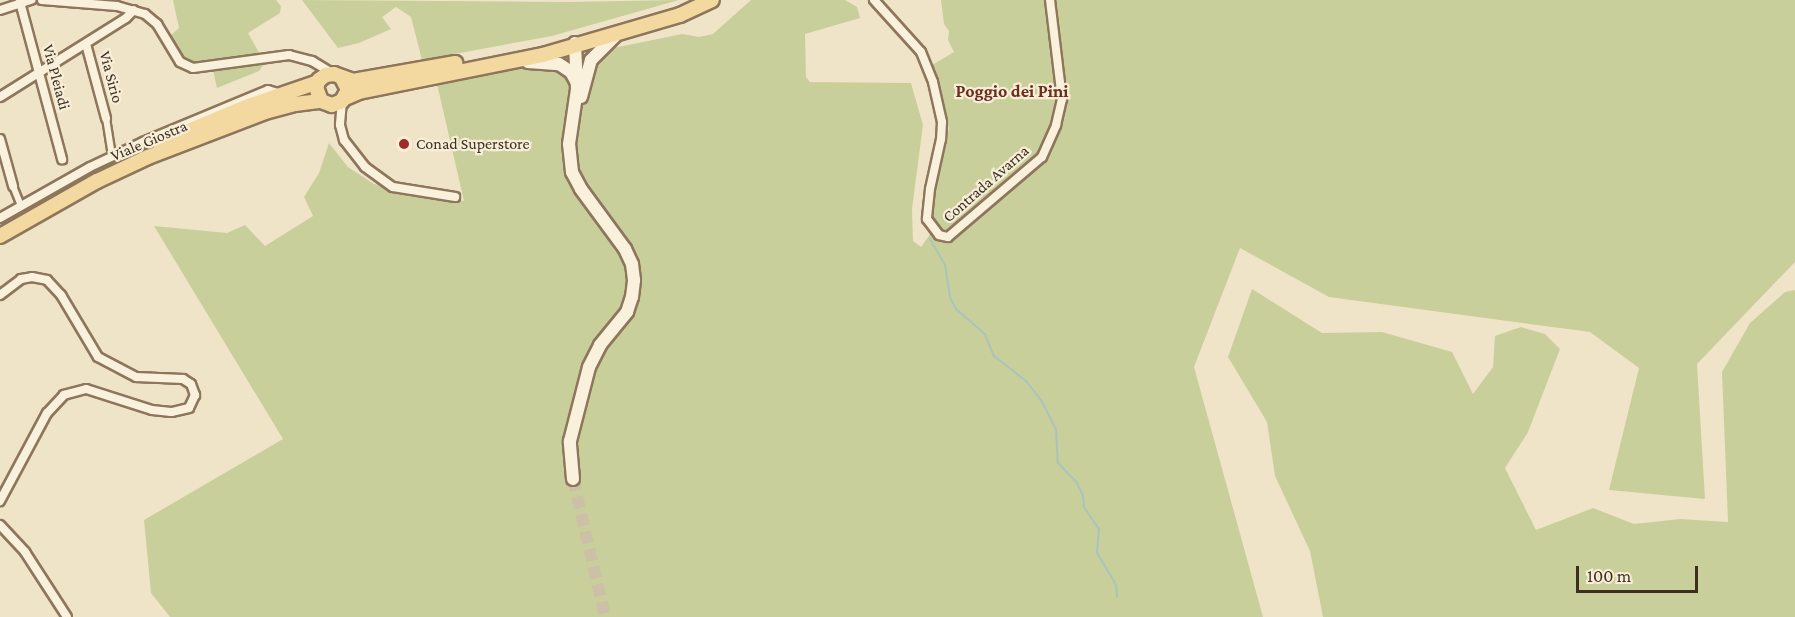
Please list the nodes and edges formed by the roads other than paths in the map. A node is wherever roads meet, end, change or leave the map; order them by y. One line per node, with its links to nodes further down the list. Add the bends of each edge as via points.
1 (31, 0): 6 (street)
2 (42, 0): 8 (street)
3 (712, 0): 9 (main road, via 680,15)
4 (1050, 0): 5 (street, Contrada Avarna, via 1062,99 1056,125 1042,157 948,237 939,235 927,219 942,122 925,59)
5 (878, 1)
6 (20, 2): 7 (street); 14 (street, Via Pleiadi)
7 (0, 10)
8 (134, 10): 11 (street); 12 (street, via 153,19 178,59 188,67 207,68 284,55)
9 (618, 33): 10 (main road); 15 (main road, via 594,54)
10 (575, 43): 13 (main road, via 543,55); 15 (main road, via 585,59); 16 (main road, via 352,81); 18 (main road)
11 (86, 44): 14 (street); 24 (street, Via Sirio)
12 (312, 61): 16 (street); 17 (street, via 318,69)
13 (499, 63): 18 (main road, via 559,64); 21 (main road, via 359,92)
14 (39, 72): 20 (street); 28 (street, Via Pleiadi)
15 (586, 72): 23 (main road)
16 (338, 76): 17 (main road, via 326,75); 21 (main road, via 348,90)
17 (319, 81): 19 (main road, Viale Giostra); 22 (main road, via 316,93)
18 (576, 81): 23 (main road)
19 (284, 95): 27 (street, via 268,90); 33 (main road, Viale Giostra, via 248,106 116,162)
20 (0, 97)
21 (344, 100): 22 (main road); 25 (street)
22 (324, 103): 25 (street); 34 (main road, Viale Giostra, via 296,104 265,112 148,157)
23 (574, 115): 36 (main road, via 569,144 572,172 625,249 634,280 627,312 600,345 589,367 570,441)
24 (106, 118): 27 (street)
25 (340, 125): 30 (street, via 350,151 383,182)
26 (0, 139): 29 (street)
27 (112, 155): 31 (street)
28 (62, 159)
29 (13, 186): 31 (street)
30 (455, 197)
31 (21, 206): 32 (street)
32 (0, 218)
33 (0, 226)
34 (0, 236)
35 (0, 295): 37 (street, via 21,279 47,280 58,290 98,357 136,377 183,379 191,384 195,394 189,408 171,412 152,410 86,389 64,395 47,413)
36 (573, 479)
37 (0, 501)
38 (0, 525): 39 (street, via 25,552)
39 (67, 617)

